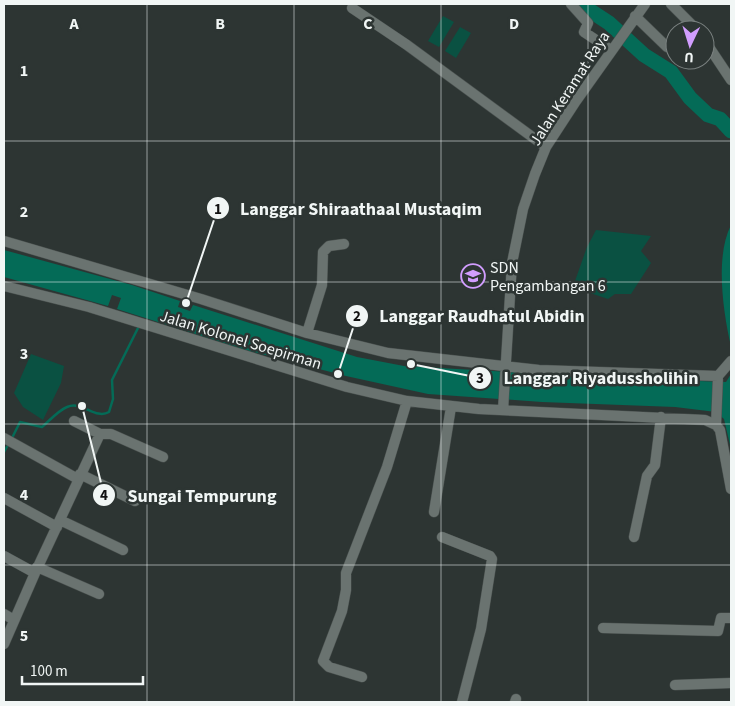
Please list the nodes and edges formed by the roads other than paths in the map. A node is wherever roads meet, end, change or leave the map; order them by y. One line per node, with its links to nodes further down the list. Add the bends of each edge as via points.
1 (571, 4): 8 (street, via 588,23 584,32)
2 (645, 4): 5 (street, Jalan Keramat Raya)
3 (671, 4): 6 (street)
4 (352, 8): 11 (street)
5 (635, 16): 7 (street); 8 (street, Jalan Keramat Raya)
6 (687, 20)
7 (665, 45)
8 (611, 50): 11 (street, Jalan Keramat Raya)
9 (715, 56): 10 (street)
10 (731, 79)
11 (546, 147): 17 (street, Jalan Keramat Raya, via 523,209 515,242)
12 (4, 241): 15 (street)
13 (344, 244): 15 (street, via 329,246 323,252 322,284)
14 (4, 286): 19 (street, Jalan Kolonel Soepirman, via 42,294 347,387)
15 (307, 333): 17 (street, via 388,353)
16 (731, 361): 18 (street)
17 (505, 368): 18 (street); 20 (street, Jalan Keramat Raya)
18 (718, 377): 23 (street)
19 (407, 401): 21 (street, Jalan Kolonel Soepirman); 45 (street, via 392,455 346,574 342,611 323,661 329,667)
20 (503, 406): 21 (street, Jalan Kolonel Soepirman); 22 (street, Jalan Kolonel Soepirman)
21 (451, 408): 32 (street)
22 (662, 417): 23 (street, Jalan Kolonel Soepirman); 35 (street, via 655,465 647,476)
23 (717, 420): 29 (street)
24 (74, 421): 25 (street)
25 (100, 434): 27 (street, via 111,434); 28 (street)
26 (4, 439): 28 (street)
27 (164, 457)
28 (79, 477): 31 (street); 33 (street)
29 (731, 489)
30 (4, 498): 33 (street)
31 (135, 501)
32 (434, 512)
33 (58, 523): 36 (street); 38 (street)
34 (442, 537): 48 (street, via 492,559 481,629)
35 (634, 537)
36 (123, 550)
37 (4, 556): 38 (street)
38 (36, 570): 39 (street); 42 (street)
39 (99, 594)
40 (4, 614): 42 (street)
41 (731, 618): 43 (street, via 721,618 718,631)
42 (14, 620): 44 (street)
43 (603, 628)
44 (4, 644)
45 (362, 677)
46 (731, 683): 47 (street)
47 (675, 685)
48 (462, 702)

